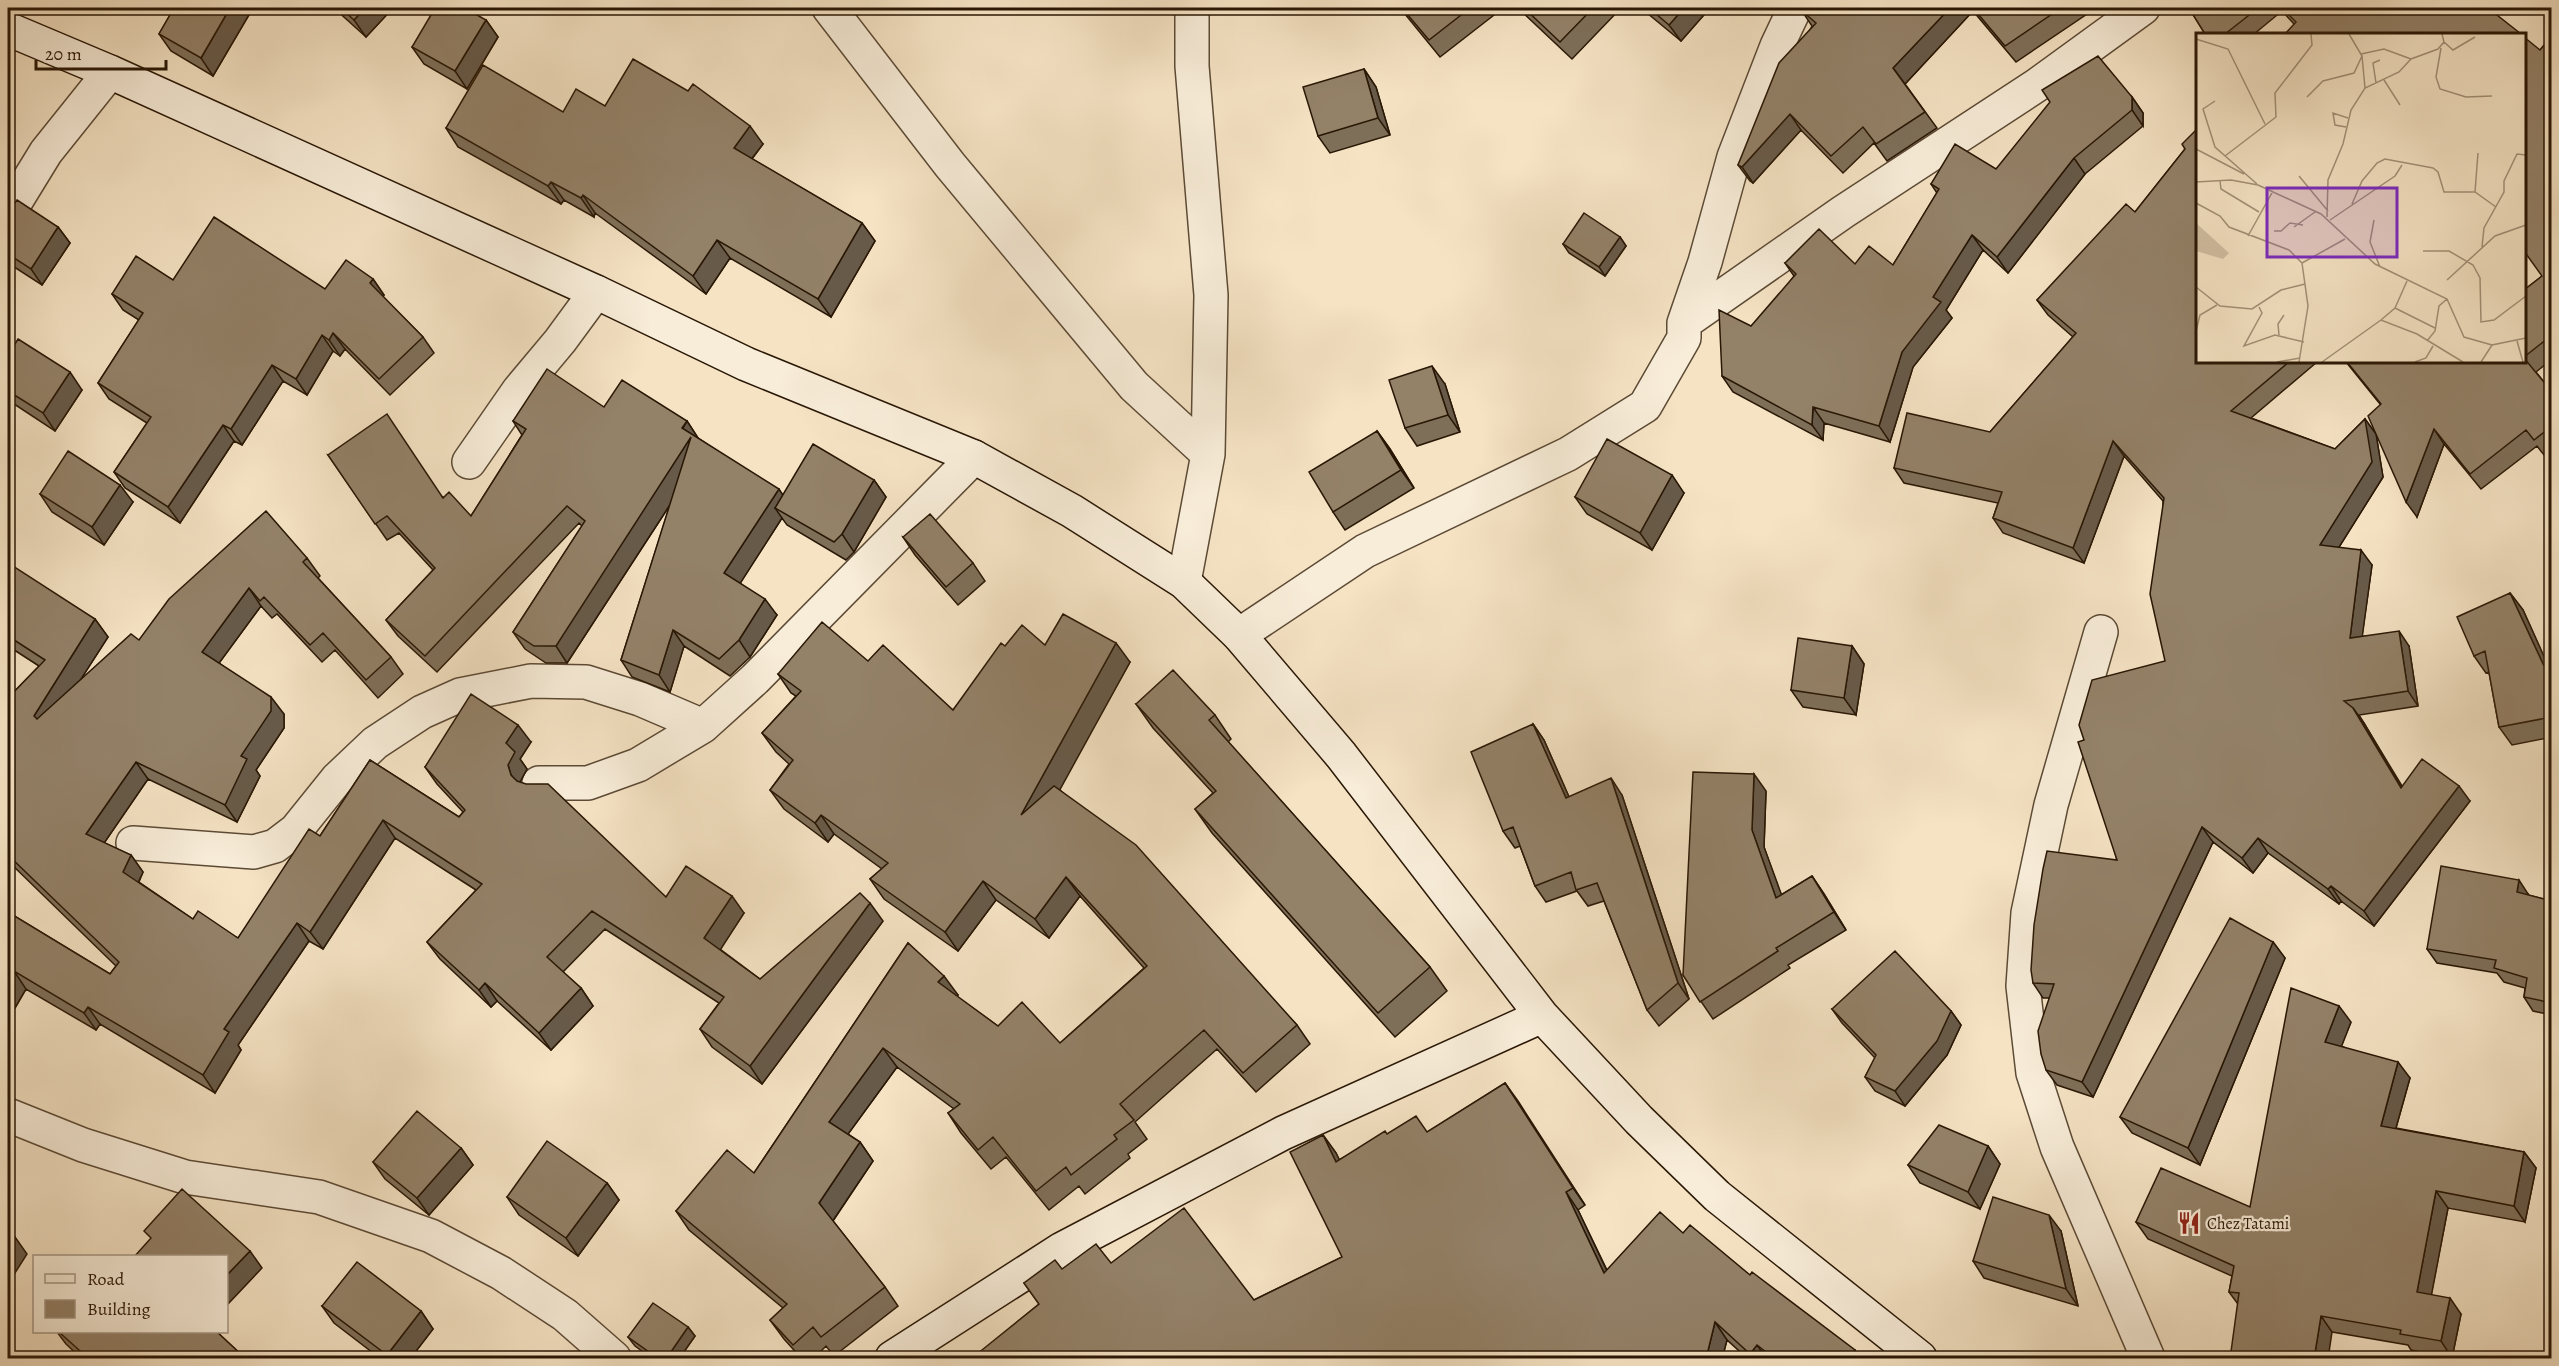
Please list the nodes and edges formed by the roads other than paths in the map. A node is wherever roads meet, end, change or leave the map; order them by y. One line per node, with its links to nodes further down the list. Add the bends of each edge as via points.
1 (828, 8): 10 (street, via 950,165 1134,386)
2 (1192, 8): 10 (street, via 1192,66 1210,295)
3 (1795, 8): 9 (street, via 1734,157)
4 (2143, 8): 9 (street, via 2037,85 1843,212)
5 (8, 28): 6 (street)
6 (110, 72): 7 (street, via 46,152); 8 (street)
7 (8, 214)
8 (596, 292): 11 (street, via 746,364); 12 (street, via 519,390)
9 (1684, 323): 15 (street, via 1684,338 1645,406 1568,454 1365,551)
10 (1208, 454): 13 (street)
11 (974, 458): 13 (street, via 1072,511); 16 (street, via 755,679)
12 (469, 462)
13 (1184, 582): 15 (street)
14 (2101, 632): 24 (street, via 2051,805 2028,913 2023,986 2033,1073 2056,1147)
15 (1239, 635): 19 (street, via 1341,755)
16 (703, 726): 17 (street, via 638,765 588,783); 18 (street, via 640,699 586,682 531,681 460,695 422,712 375,743 337,779 296,830 275,846 254,852)
17 (539, 783)
18 (133, 843)
19 (1542, 1016): 22 (street, via 1283,1133 1062,1249); 23 (street, via 1717,1196)
20 (8, 1115): 21 (street, via 83,1145 185,1177 319,1197 431,1236 501,1273 565,1315)
21 (615, 1359)
22 (892, 1359)
23 (1920, 1359)
24 (2148, 1359)

